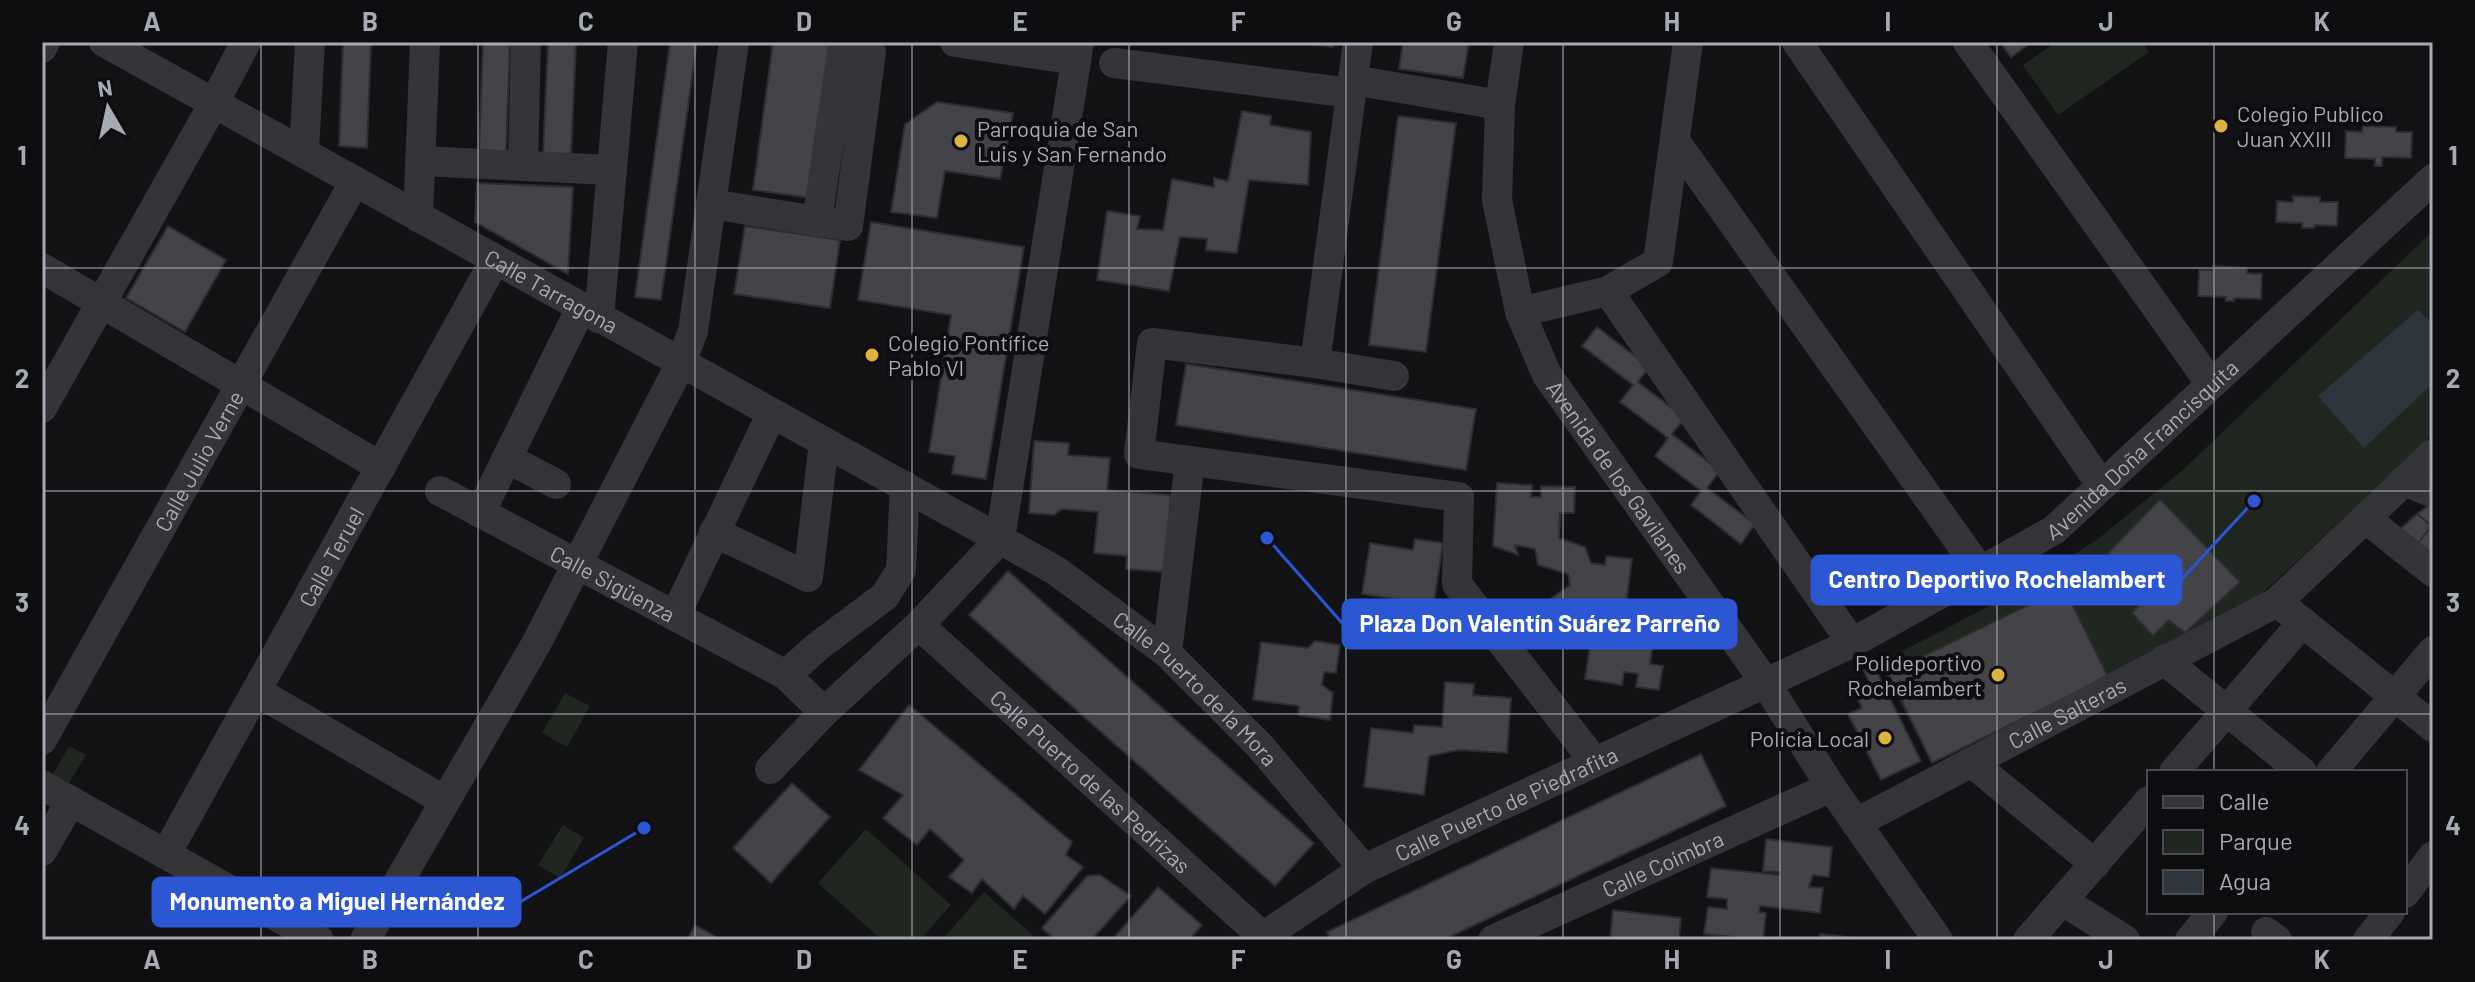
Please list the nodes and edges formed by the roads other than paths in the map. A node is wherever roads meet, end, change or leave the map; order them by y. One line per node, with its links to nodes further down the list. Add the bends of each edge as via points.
1 (45, 42): 16 (street)
2 (104, 42): 20 (street, Calle Tarragona)
3 (246, 42): 20 (street)
4 (310, 42): 23 (street)
5 (425, 42): 24 (street)
6 (526, 42): 25 (street)
7 (623, 42): 26 (street)
8 (734, 42): 29 (street)
9 (955, 42): 17 (street)
10 (1358, 42): 19 (street)
11 (1509, 42): 21 (street, Avenida de los Gavilanes)
12 (1688, 42): 22 (street)
13 (1797, 42): 52 (street)
14 (1968, 42): 40 (street)
15 (844, 44): 29 (street, via 871,52 848,226)
16 (42, 48)
17 (1078, 51): 57 (street)
18 (1114, 63): 19 (street)
19 (1352, 86): 21 (street); 38 (street)
20 (214, 103): 23 (street, Calle Tarragona); 34 (street)
21 (1500, 105): 35 (street, Avenida de los Gavilanes, via 1497,200)
22 (1675, 141): 33 (street, via 1658,262); 59 (street)
23 (304, 152): 28 (street, Calle Tarragona)
24 (420, 161): 25 (street); 30 (street)
25 (523, 166): 26 (street)
26 (612, 170): 36 (street)
27 (2433, 179): 40 (street, Avenida Doña Francisquita)
28 (355, 181): 30 (street, Calle Tarragona); 41 (street, Calle Julio Verne)
29 (711, 204): 37 (street, via 693,331)
30 (418, 217): 31 (street, Calle Tarragona)
31 (495, 260): 36 (street, Calle Tarragona); 48 (street, Calle Teruel)
32 (42, 268): 34 (street)
33 (1608, 291): 35 (street); 65 (street)
34 (101, 303): 41 (street); 42 (street)
35 (1520, 312): 70 (street, Avenida de los Gavilanes, via 1547,375)
36 (590, 313): 37 (street, Calle Tarragona); 46 (street)
37 (681, 363): 43 (street, Calle Tarragona); 58 (street)
38 (1315, 363): 39 (street); 47 (street, via 1152,343 1139,454)
39 (1394, 376)
40 (2211, 384): 52 (street, Avenida Doña Francisquita)
41 (241, 385): 48 (street); 76 (street, Calle Julio Verne)
42 (42, 408)
43 (772, 413): 44 (street, Calle Tarragona); 56 (street)
44 (824, 442): 51 (street, Calle Tarragona); 56 (street, via 808,577)
45 (2433, 454): 50 (street, Calle Salteras)
46 (507, 458): 49 (street); 54 (street)
47 (1190, 461): 67 (street); 77 (street, via 1459,497 1457,584)
48 (381, 467): 71 (street, Calle Teruel)
49 (556, 484)
50 (2419, 484): 55 (street, Calle Salteras)
51 (905, 486): 57 (street, Calle Tarragona); 69 (street, via 901,570 885,596)
52 (2102, 486): 59 (street, Avenida Doña Francisquita, via 2054,530)
53 (440, 491): 54 (street, Calle Sigüenza)
54 (480, 513): 58 (street, Calle Sigüenza)
55 (2365, 518): 60 (street); 61 (street, Calle Salteras)
56 (714, 532): 62 (street)
57 (1000, 539): 64 (street); 67 (street, Calle Puerto de la Mora, via 1055,570)
58 (578, 565): 62 (street, Calle Sigüenza); 86 (street)
59 (1981, 572): 65 (street, Avenida Doña Francisquita)
60 (2433, 572)
61 (2277, 602): 63 (street); 68 (street, Calle Salteras)
62 (675, 616): 69 (street, Calle Sigüenza)
63 (2303, 622): 72 (street); 73 (street)
64 (919, 625): 74 (street); 96 (street, Calle Puerto de las Pedrizas)
65 (1852, 643): 70 (street, Avenida Doña Francisquita)
66 (2433, 651): 72 (street)
67 (1167, 653): 92 (street, Calle Puerto de la Mora, via 1259,745)
68 (2164, 660): 73 (street); 78 (street, Calle Salteras)
69 (786, 675): 74 (street, Calle Sigüenza)
70 (1765, 682): 77 (street, Calle Puerto de Piedrafita); 84 (street, Avenida de los Gavilanes)
71 (256, 691): 86 (street); 90 (street, Calle Teruel)
72 (2395, 696): 75 (street); 82 (street)
73 (2227, 711): 80 (street); 81 (street)
74 (824, 712): 79 (street)
75 (2433, 727)
76 (42, 740)
77 (1594, 761): 92 (street, Calle Puerto de Piedrafita)
78 (1971, 762): 88 (street, Calle Salteras); 91 (street)
79 (770, 769)
80 (2176, 770)
81 (2300, 770)
82 (2333, 770)
83 (42, 785): 85 (street)
84 (1831, 787): 88 (street, Avenida de los Gavilanes); 99 (street, Calle Coímbra)
85 (71, 801): 89 (street); 90 (street)
86 (445, 801): 98 (street)
87 (2147, 803): 91 (street)
88 (1856, 823): 100 (street, Avenida de los Gavilanes)
89 (42, 851)
90 (166, 854): 97 (street)
91 (2095, 864): 93 (street)
92 (1364, 869): 96 (street, Calle Puerto de Piedrafita)
93 (2063, 901): 101 (street); 102 (street)
94 (2211, 914): 103 (street)
95 (2388, 914): 104 (street)
96 (1260, 938)
97 (319, 940)
98 (365, 940)
99 (1493, 940)
100 (1938, 940)
101 (2028, 940)
102 (2125, 940)
103 (2190, 940)
104 (2368, 940)

